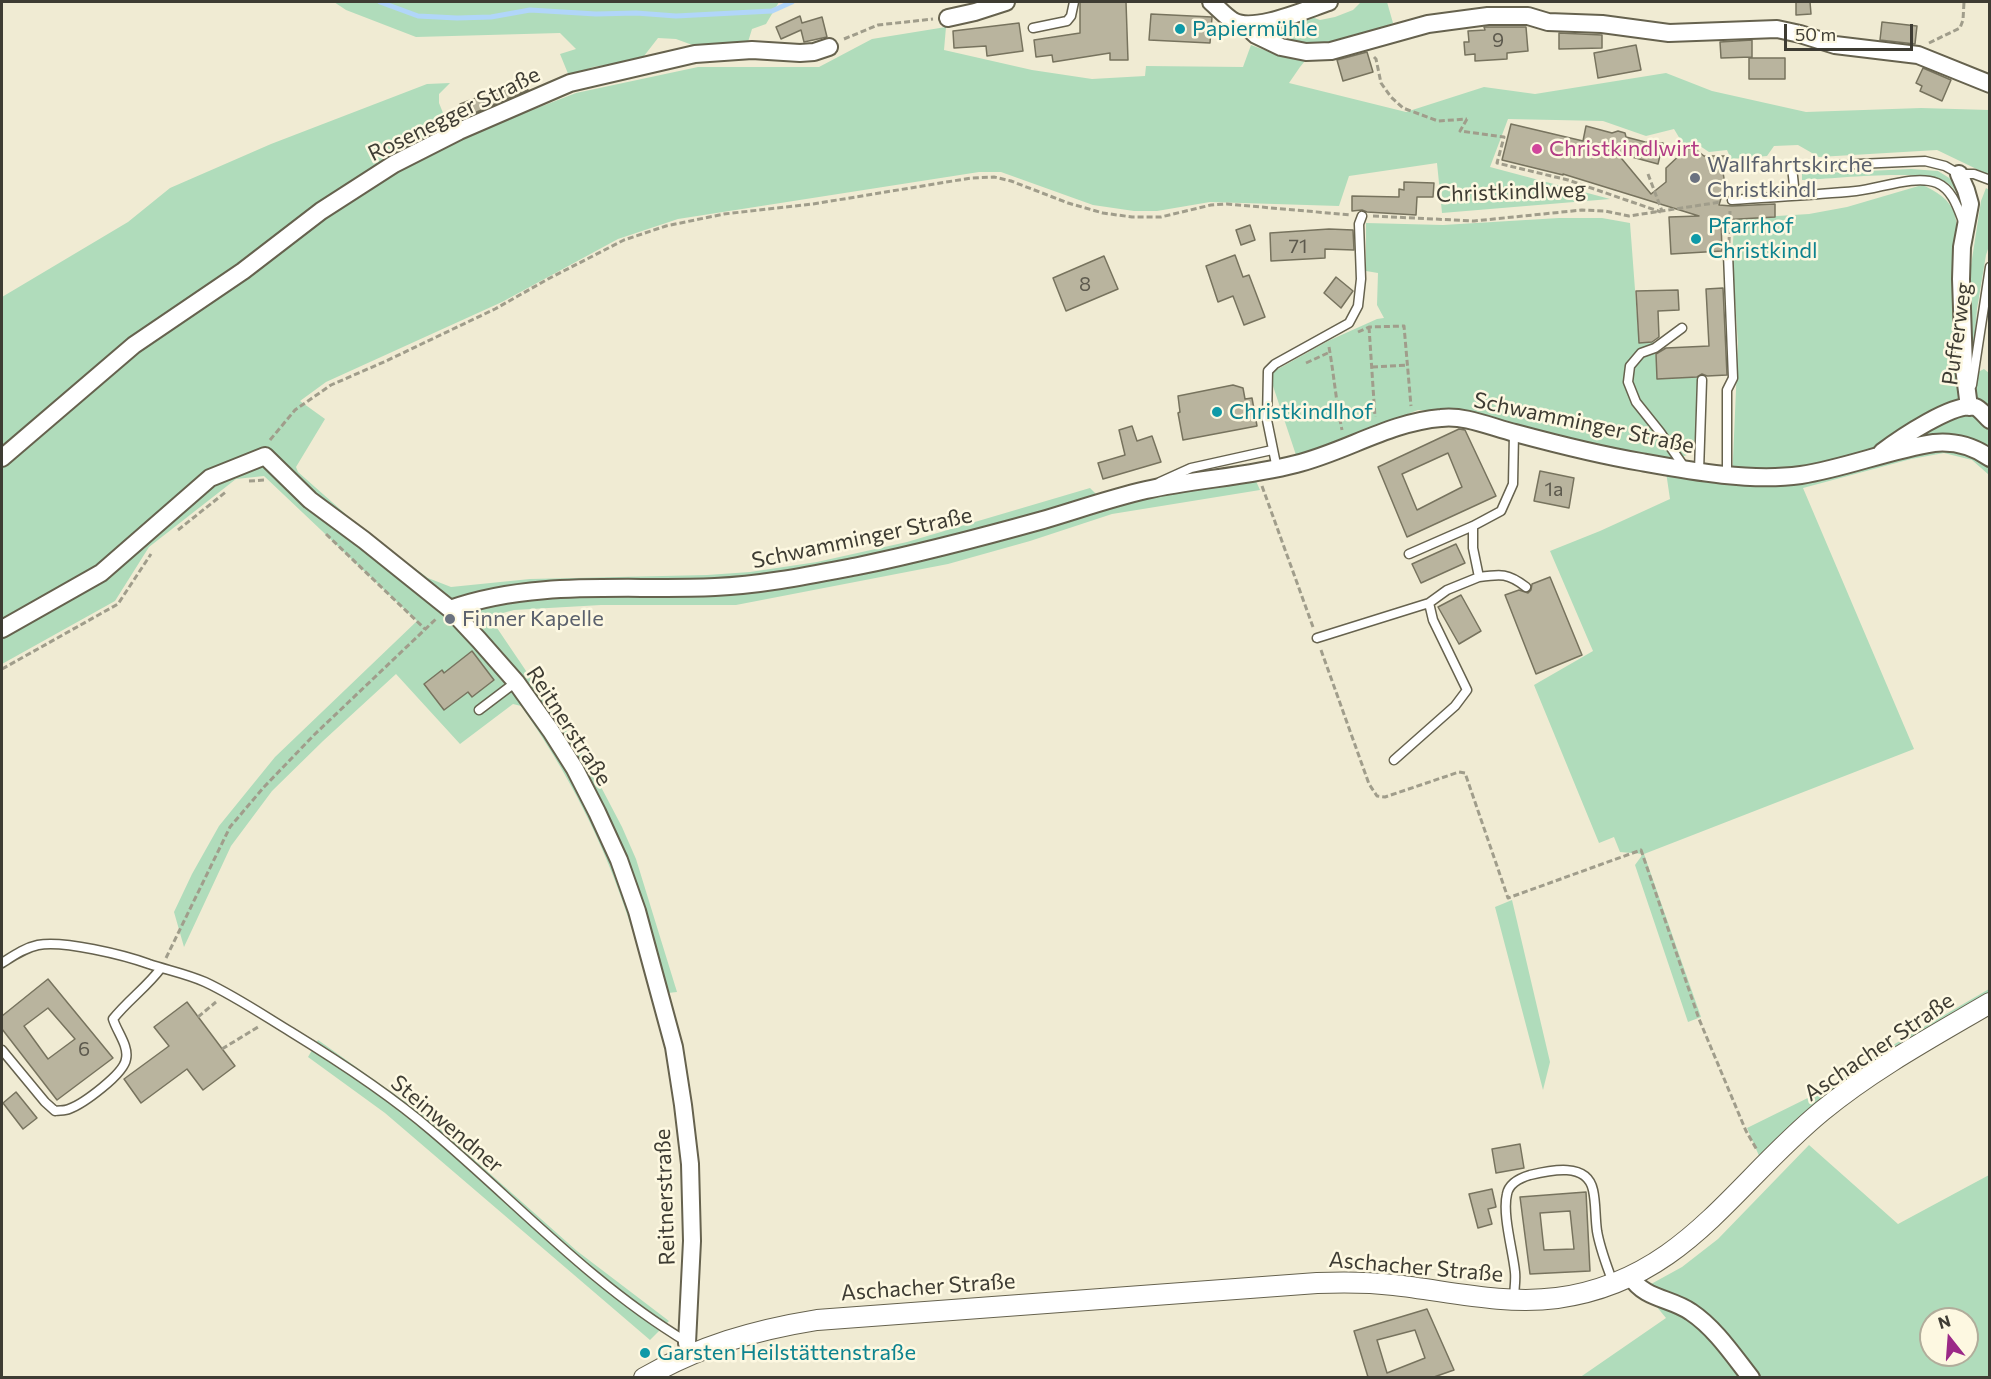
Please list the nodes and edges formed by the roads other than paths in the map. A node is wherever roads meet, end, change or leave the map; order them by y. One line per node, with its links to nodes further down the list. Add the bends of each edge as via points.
1 (1006, 2): 5 (street)
2 (1074, 2): 7 (lane, via 1067,21)
3 (1211, 2): 6 (street, via 1233,21)
4 (1329, 2): 6 (street)
5 (948, 18)
6 (1245, 25): 9 (street, via 1281,47 1306,52 1331,51 1419,27 1488,15 1669,33 1777,29 1835,45 1918,55)
7 (1033, 28)
8 (829, 47): 24 (street, Rosenegger Straße, via 814,52 752,50 672,59 570,83 459,131 394,164 321,211 243,271 134,345)
9 (1989, 84)
10 (1959, 174): 11 (lane); 12 (lane, via 1925,161 1792,167); 15 (street, via 1970,204)
11 (1989, 180)
12 (1796, 195): 13 (lane); 15 (lane, via 1858,191 1906,181 1935,182 1946,188)
13 (1732, 200)
14 (1362, 216): 23 (lane, via 1358,306 1349,323 1268,371 1267,420)
15 (1965, 227): 20 (street, via 1961,279)
16 (1728, 254): 29 (lane, via 1733,378 1727,390)
17 (1989, 267): 20 (lane, Pufferweg)
18 (1682, 328): 28 (lane, via 1655,348 1641,353 1630,366 1628,382 1636,402)
19 (1702, 380): 28 (lane)
20 (1969, 407): 21 (street, via 1980,410); 26 (street, via 1908,433)
21 (1989, 420)
22 (1514, 433): 27 (street, Schwamminger Straße, via 1466,420 1423,420); 28 (street, Schwamminger Straße); 31 (lane, via 1513,484 1501,511)
23 (1272, 450): 27 (lane); 30 (lane, via 1191,468)
24 (2, 458)
25 (1989, 458): 26 (street, Schwamminger Straße, via 1970,447 1948,442)
26 (1871, 459): 29 (street, Schwamminger Straße, via 1797,476)
27 (1277, 469): 30 (street, Schwamminger Straße)
28 (1692, 470): 29 (street, Schwamminger Straße)
29 (1727, 474)
30 (1146, 490): 36 (street, Schwamminger Straße, via 942,547 793,578 752,585 575,589 502,595)
31 (1473, 526): 32 (lane); 33 (lane)
32 (1409, 554)
33 (1479, 577): 34 (lane, via 1507,576); 35 (lane, via 1447,590)
34 (1526, 587)
35 (1429, 603): 38 (lane); 41 (lane, via 1433,620 1467,690 1455,706)
36 (450, 609): 37 (street, Reitnerstraße, via 310,500 265,456 210,478 101,573); 39 (street, Reitnerstraße)
37 (2, 629)
38 (1317, 638)
39 (516, 682): 40 (lane); 48 (street, Reitnerstraße, via 575,769 619,860 674,1047 690,1164)
40 (479, 710)
41 (1394, 760)
42 (2, 963): 43 (lane, Steinwendner, via 31,947 61,945 126,956)
43 (161, 968): 45 (lane, via 113,1019 126,1047 126,1061 112,1081 69,1109 55,1111); 48 (lane, Steinwendner, via 226,993 382,1091 608,1285)
44 (1989, 1003): 46 (street, Aschacher Straße, via 1846,1092 1767,1161 1696,1233 1660,1261)
45 (2, 1050)
46 (1622, 1281): 47 (street, Aschacher Straße, via 1557,1298); 47 (lane, via 1600,1247 1590,1180 1580,1172 1542,1172 1521,1178 1511,1184 1507,1193 1516,1274); 50 (street, via 1692,1312)
47 (1514, 1299): 48 (street, Aschacher Straße, via 1393,1285 1317,1283 817,1320)
48 (689, 1348): 49 (street, Aschacher Straße)
49 (644, 1377)
50 (1751, 1377)

